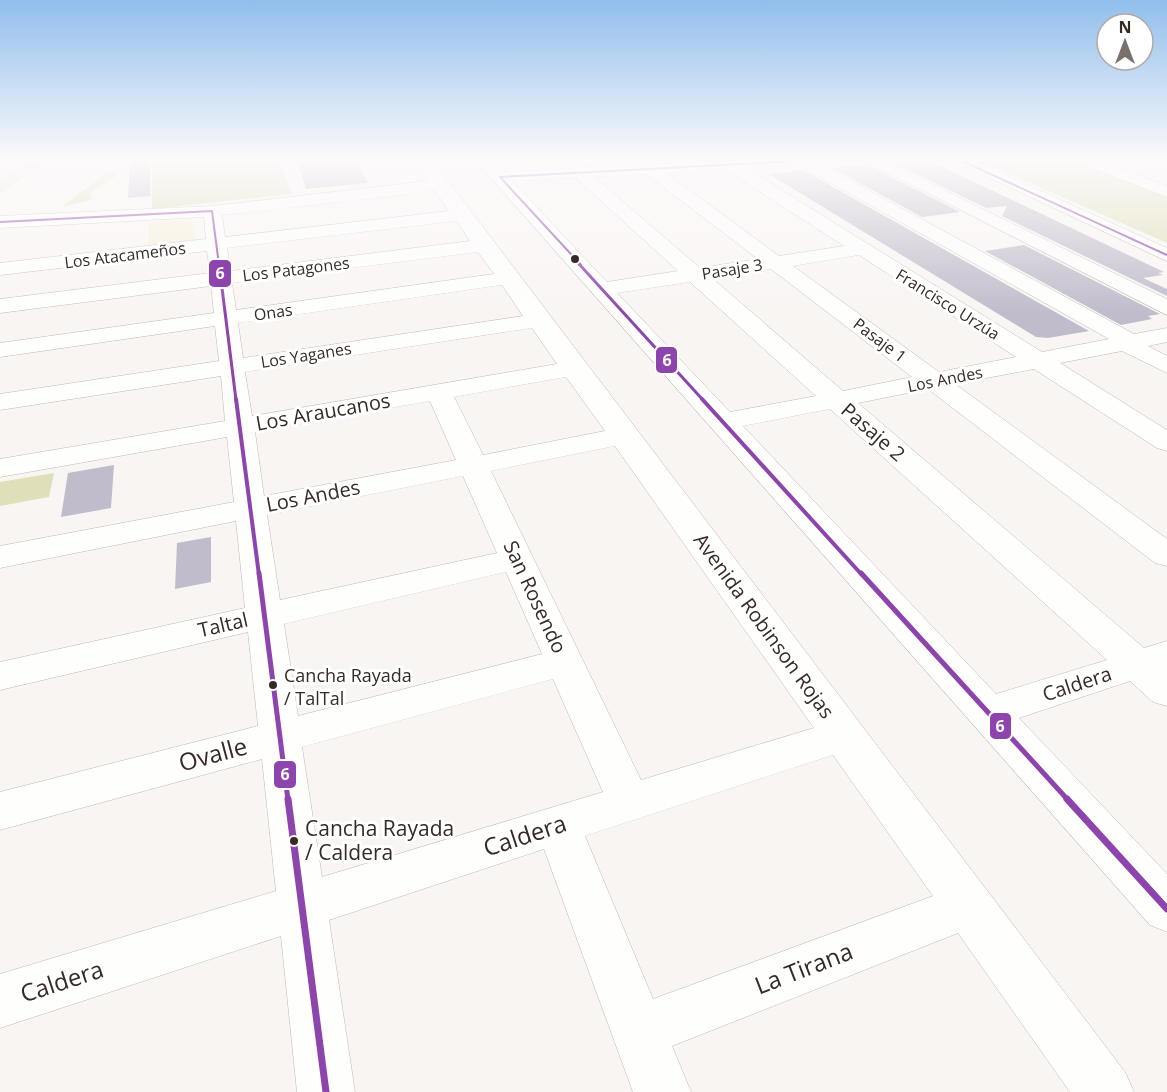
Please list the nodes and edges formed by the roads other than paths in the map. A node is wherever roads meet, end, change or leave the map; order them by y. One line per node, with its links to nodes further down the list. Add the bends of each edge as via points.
1 (212, 211): 20 (street)
2 (194, 212): 14 (street)
3 (462, 212): 12 (street, Avenida Robinson Rojas)
4 (531, 212): 28 (street)
5 (624, 212): 25 (street, Pasaje 2)
6 (708, 212): 23 (street, Pasaje 1)
7 (810, 212): 19 (street, Francisco Urzúa)
8 (896, 212): 16 (street)
9 (977, 212): 13 (street)
10 (1042, 212): 13 (street)
11 (1075, 212): 22 (street)
12 (464, 215): 20 (street, Los Atacameños); 21 (street, Avenida Robinson Rojas)
13 (991, 219): 16 (street); 30 (street)
14 (25, 221): 15 (street); 18 (street)
15 (0, 222)
16 (926, 229): 17 (street); 34 (street)
17 (894, 233)
18 (0, 239)
19 (861, 242): 23 (street, Pasaje 3); 36 (street, Francisco Urzúa)
20 (216, 244): 24 (street, Los Atacameños); 26 (street)
21 (486, 244): 26 (street, Los Patagones); 27 (street, Avenida Robinson Rojas)
22 (1167, 255)
23 (776, 262): 25 (street, Pasaje 3); 40 (street, Pasaje 1)
24 (0, 270)
25 (695, 275): 28 (street, Pasaje 3); 42 (street, Pasaje 2)
26 (220, 279): 29 (street, Los Patagones); 31 (street)
27 (510, 279): 31 (street, Onas); 32 (street, Avenida Robinson Rojas)
28 (602, 289): 44 (street)
29 (0, 306)
30 (1167, 308)
31 (226, 319): 35 (street, Onas); 38 (street)
32 (540, 320): 38 (street, Los Yaganes); 39 (street, Avenida Robinson Rojas)
33 (1167, 335): 34 (street, Los Andes)
34 (1128, 343): 36 (street, Los Andes); 37 (street)
35 (0, 351)
36 (1038, 360): 40 (street, Los Andes); 47 (street, Francisco Urzúa)
37 (1167, 366)
38 (232, 367): 43 (street, Los Yaganes); 45 (street)
39 (576, 368): 41 (street, Los Araucanos); 46 (street, Avenida Robinson Rojas)
40 (934, 381): 42 (street, Los Andes); 51 (street, Pasaje 1)
41 (439, 392): 45 (street, Los Araucanos); 48 (street, San Rosendo)
42 (837, 400): 44 (street, Los Andes); 55 (street, Pasaje 2)
43 (0, 402)
44 (723, 422): 59 (street)
45 (240, 427): 49 (street, Los Araucanos); 50 (street)
46 (625, 436): 48 (street, Los Andes); 60 (street, Avenida Robinson Rojas)
47 (1167, 442)
48 (474, 465): 50 (street, Los Andes); 53 (street, San Rosendo)
49 (0, 468)
50 (250, 508): 52 (street, Los Andes); 54 (street)
51 (1167, 555)
52 (0, 556)
53 (517, 559): 54 (street, Taltal); 56 (street, San Rosendo)
54 (264, 616): 57 (street, Taltal); 61 (street)
55 (1152, 660): 58 (street, Pasaje 2); 59 (street, Caldera)
56 (564, 662): 61 (street, Ovalle); 62 (street, San Rosendo)
57 (0, 675)
58 (1167, 691)
59 (988, 712): 67 (street)
60 (844, 735): 62 (street, Caldera); 66 (street, Avenida Robinson Rojas)
61 (280, 737): 63 (street, Ovalle); 65 (street)
62 (630, 802): 64 (street, Caldera)
63 (0, 811)
64 (558, 825): 65 (street, Caldera); 69 (street)
65 (302, 906): 68 (street, Caldera); 70 (street)
66 (969, 906): 69 (street, La Tirana); 72 (street, Avenida Robinson Rojas)
67 (1167, 909)
68 (0, 1002)
69 (638, 1032): 71 (street)
70 (326, 1092)
71 (662, 1092)
72 (1105, 1092)

